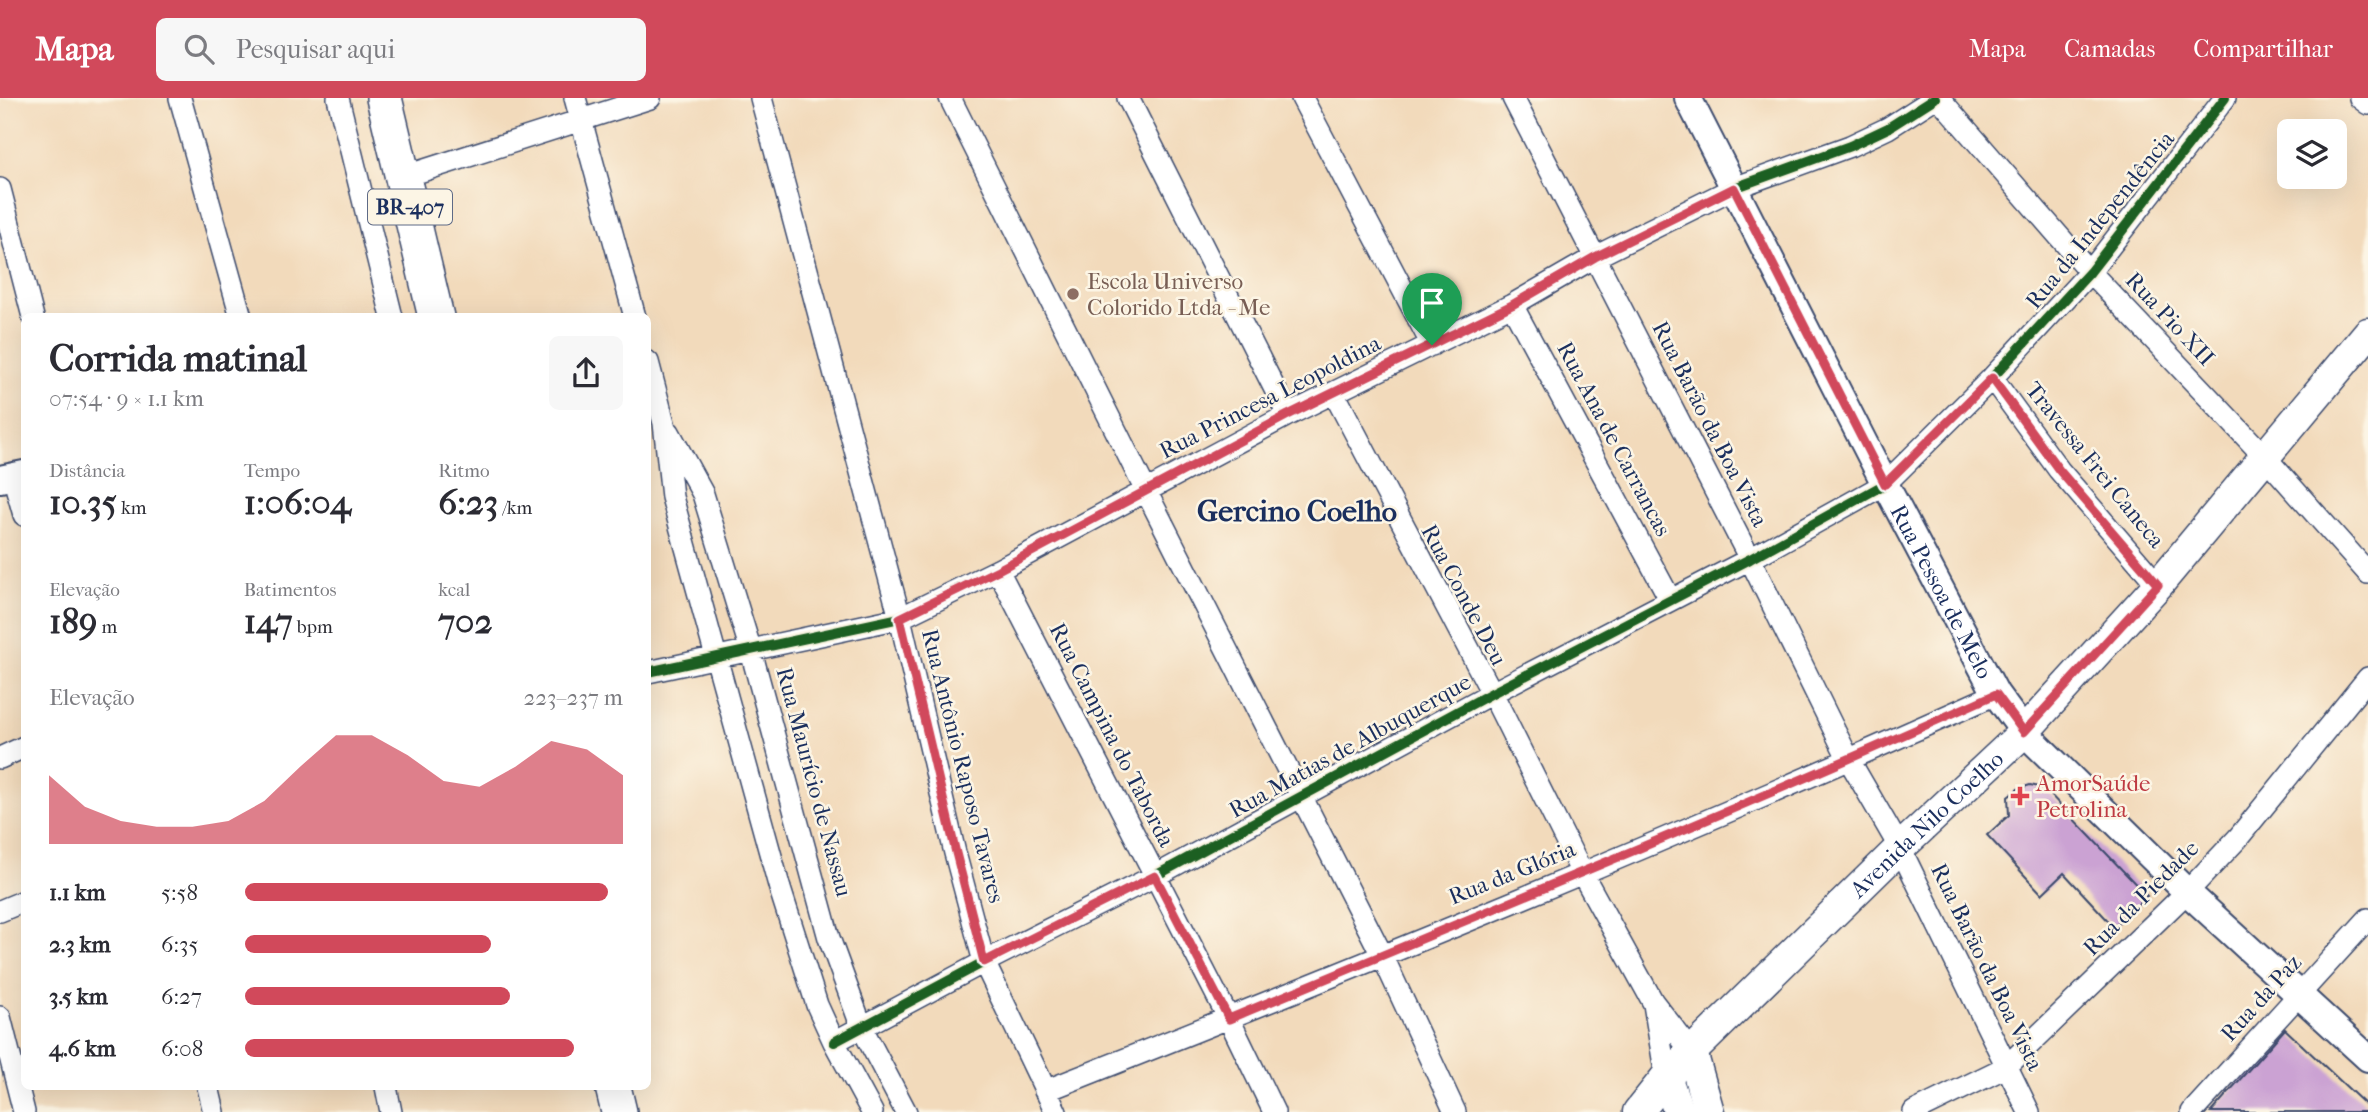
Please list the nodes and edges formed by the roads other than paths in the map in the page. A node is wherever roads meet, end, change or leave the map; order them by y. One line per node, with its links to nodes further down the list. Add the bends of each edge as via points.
1 (180, 98): 24 (street)
2 (338, 98): 25 (street)
3 (384, 98): 17 (highway, BR-407)
4 (575, 98): 16 (street)
5 (650, 98): 16 (street)
6 (761, 98): 45 (street, Rua Antônio Raposo Tavares)
7 (950, 98): 38 (street)
8 (1128, 98): 33 (street)
9 (1302, 98): 29 (street)
10 (1513, 98): 20 (street, Rua Barão da Boa Vista)
11 (1688, 98): 18 (street, Rua Pessoa de Melo)
12 (1937, 98): 18 (street, Rua Princesa Leopoldina, via 1850,146); 21 (street, Rua Pio XII)
13 (2225, 98): 21 (street, Rua da Independência)
14 (2360, 98): 15 (street)
15 (2368, 104)
16 (581, 121): 17 (street); 27 (street)
17 (403, 177): 26 (highway, BR-407)
18 (1734, 188): 20 (street, Rua Princesa Leopoldina); 37 (street, Rua Pessoa de Melo)
19 (0, 189): 23 (street)
20 (1595, 257): 22 (street, Rua Princesa Leopoldina); 40 (street, Rua Barão da Boa Vista)
21 (2090, 272): 31 (street, Rua da Independência); 35 (street, Rua Pio XII)
22 (1512, 305): 29 (street, Rua Princesa Leopoldina); 44 (street, Rua Ana de Carrancas)
23 (32, 313)
24 (240, 313)
25 (391, 313)
26 (435, 313)
27 (634, 313)
28 (2368, 332): 35 (main road, Avenida Nilo Coelho)
29 (1432, 345): 32 (street, Rua Princesa Leopoldina)
30 (651, 373): 34 (street, Rua Maurício de Nassau)
31 (1992, 378): 37 (street, Rua da Independência); 43 (street, Travessa Frei Caneca, via 2059,470)
32 (1334, 393): 33 (street, Rua Princesa Leopoldina); 50 (street, Rua Conde Deu)
33 (1288, 415): 38 (street, Rua Princesa Leopoldina)
34 (664, 423): 46 (street, Rua Maurício de Nassau, via 703,494); 47 (street, Rua Maurício de Nassau, via 672,498)
35 (2265, 457): 42 (street, Rua Pio XII); 43 (main road, Avenida Nilo Coelho)
36 (13, 476): 39 (street)
37 (1885, 484): 40 (street, Rua Matias de Albuquerque); 51 (street, Rua Pessoa de Melo)
38 (1145, 489): 41 (street, Rua Princesa Leopoldina); 56 (street)
39 (21, 504)
40 (1750, 559): 44 (street, Rua Matias de Albuquerque); 55 (street, Rua Barão da Boa Vista)
41 (998, 570): 45 (street, Rua Princesa Leopoldina); 59 (street, Rua Campina do Taborda)
42 (2368, 573)
43 (2158, 585): 52 (main road, Avenida Nilo Coelho)
44 (1670, 599): 50 (street, Rua Matias de Albuquerque)
45 (900, 618): 46 (street, Rua Princesa Leopoldina); 65 (street, Rua Antônio Raposo Tavares)
46 (751, 651): 47 (street, Rua Princesa Leopoldina); 70 (street, Rua Maurício de Nassau, via 830,938)
47 (715, 657): 48 (street, Rua Princesa Leopoldina); 71 (street, Rua Maurício de Nassau, via 801,959)
48 (651, 671)
49 (2368, 678): 60 (street, Rua da Piedade, via 2238,838)
50 (1492, 693): 56 (street, Rua Matias de Albuquerque); 58 (street, Rua Conde Deu)
51 (1996, 694): 52 (street, Rua Pessoa de Melo); 55 (street, Rua da Glória)
52 (2024, 732): 57 (main road, Avenida Nilo Coelho); 60 (street, Rua Pessoa de Melo)
53 (21, 748): 54 (street)
54 (0, 758)
55 (1849, 760): 57 (street, Rua Barão da Boa Vista); 58 (street, Rua da Glória)
56 (1302, 796): 59 (street, Rua Matias de Albuquerque); 64 (street)
57 (1900, 848): 72 (main road, Avenida Nilo Coelho); 74 (street, Rua Barão da Boa Vista)
58 (1582, 873): 64 (street, Rua da Glória); 67 (street, Rua Conde Deu)
59 (1155, 876): 65 (street, Rua Matias de Albuquerque); 69 (street, Rua Campina do Taborda)
60 (2187, 892): 66 (street, Rua Pessoa de Melo); 74 (street, Rua da Piedade)
61 (21, 902): 62 (street)
62 (0, 911)
63 (2368, 919): 66 (street, Rua da Paz)
64 (1382, 955): 69 (street, Rua da Glória); 86 (street)
65 (984, 962): 70 (street, Rua Matias de Albuquerque); 78 (street, Rua Antônio Raposo Tavares)
66 (2299, 996): 73 (street, Rua Pessoa de Melo); 92 (street, Rua da Paz)
67 (1653, 1002): 72 (street, Rua Conde Deu); 75 (street, Rua Conde Deu)
68 (0, 1017): 79 (street)
69 (1229, 1019): 78 (street, Rua da Glória); 85 (street, Rua Campina do Taborda)
70 (862, 1028): 71 (street, Rua Matias de Albuquerque); 83 (street, Rua Maurício de Nassau)
71 (834, 1042): 82 (street, Rua Maurício de Nassau)
72 (1692, 1052): 75 (main road, Avenida Nilo Coelho); 89 (main road)
73 (2368, 1058)
74 (2006, 1067): 90 (street, Rua da Piedade); 91 (street, Rua Barão da Boa Vista)
75 (1666, 1077): 87 (main road, Avenida Nilo Coelho); 88 (main road)
76 (209, 1090): 80 (street)
77 (387, 1090): 81 (street)
78 (1045, 1091): 84 (street, Rua Antônio Raposo Tavares)
79 (24, 1112)
80 (214, 1112)
81 (391, 1112)
82 (872, 1112)
83 (906, 1112)
84 (1056, 1112)
85 (1274, 1112)
86 (1455, 1112)
87 (1638, 1112)
88 (1679, 1112)
89 (1709, 1112)
90 (1914, 1112)
91 (2029, 1112)
92 (2192, 1112)

